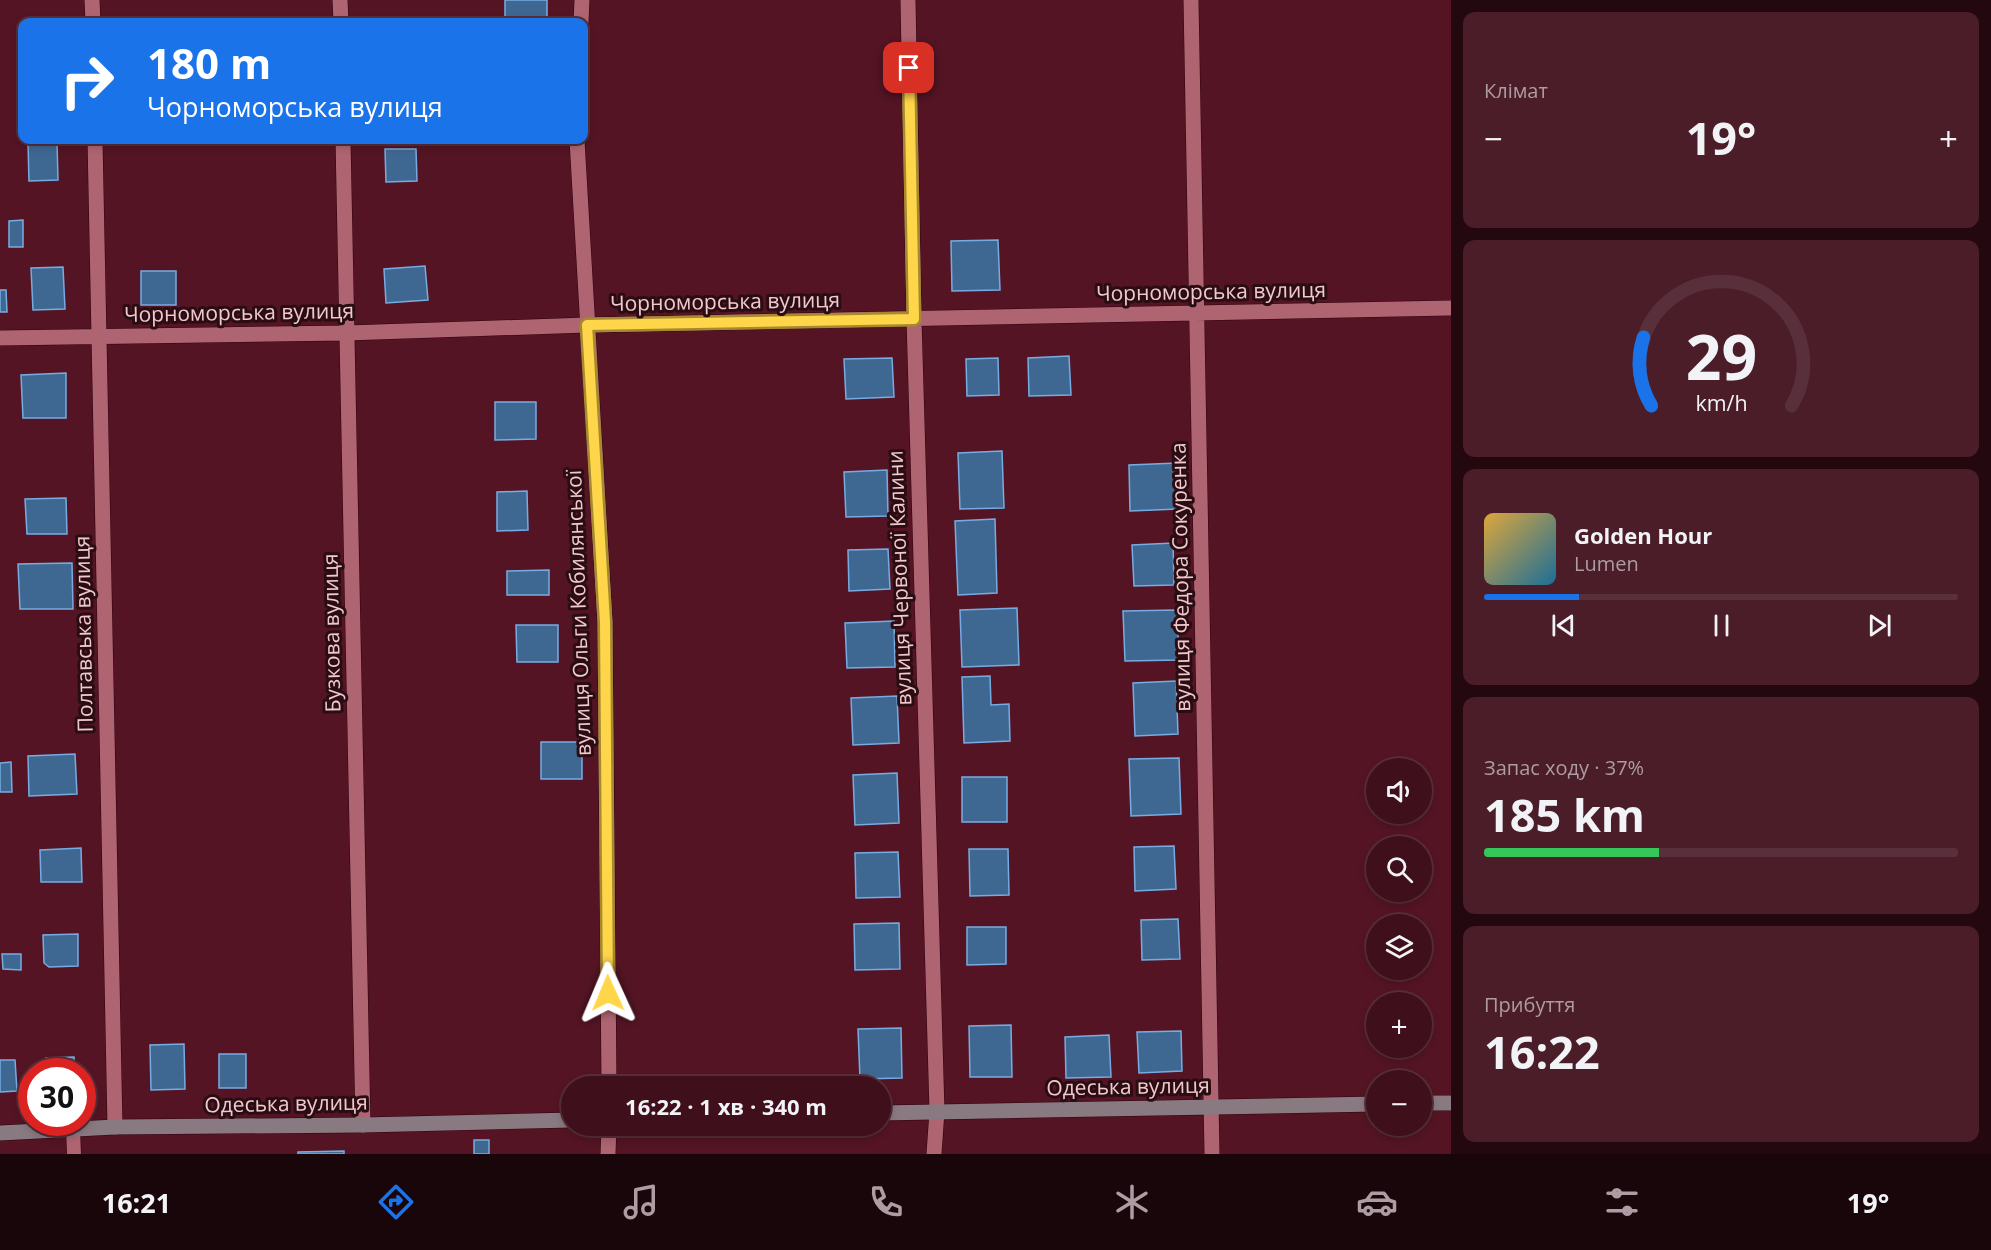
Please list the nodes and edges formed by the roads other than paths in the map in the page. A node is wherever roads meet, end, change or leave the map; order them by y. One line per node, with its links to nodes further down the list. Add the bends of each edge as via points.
1 (92, 0): 6 (street)
2 (340, 0): 7 (street)
3 (582, 0): 8 (street)
4 (908, 0): 14 (street, вулиця Червоної Калини)
5 (1191, 0): 13 (street, вулиця Федора Сокуренка)
6 (93, 18)
7 (341, 18)
8 (581, 18)
9 (95, 144): 17 (street, Полтавська вулиця)
10 (343, 144): 16 (street, Бузкова вулиця)
11 (577, 144): 15 (street, вулиця Ольги Кобилянської)
12 (1451, 309): 13 (street, Чорноморська вулиця)
13 (1198, 314): 14 (street, Чорноморська вулиця); 23 (street, вулиця Федора Сокуренка)
14 (914, 319): 15 (street, Чорноморська вулиця); 24 (street, вулиця Червоної Калини)
15 (587, 325): 16 (street, Чорноморська вулиця); 19 (street, вулиця Ольги Кобилянської, via 605,622)
16 (347, 333): 17 (street, Чорноморська вулиця); 27 (street, Бузкова вулиця)
17 (99, 336): 18 (street, Чорноморська вулиця); 28 (street, Полтавська вулиця)
18 (0, 338)
19 (609, 1076)
20 (1432, 1103): 21 (street)
21 (1451, 1103)
22 (1366, 1104): 23 (street, Одеська вулиця)
23 (1210, 1107): 24 (street, Одеська вулиця); 37 (street, вулиця Федора Сокуренка)
24 (937, 1111): 25 (street, Одеська вулиця); 36 (street, вулиця Червоної Калини)
25 (891, 1113)
26 (561, 1120): 27 (street, Одеська вулиця)
27 (363, 1125): 28 (street, Одеська вулиця)
28 (116, 1127): 29 (street, Одеська вулиця)
29 (96, 1128)
30 (18, 1132): 31 (street, Одеська вулиця)
31 (0, 1133)
32 (74, 1136): 34 (lane)
33 (609, 1136): 35 (street)
34 (74, 1154)
35 (608, 1154)
36 (934, 1154)
37 (1212, 1154)

